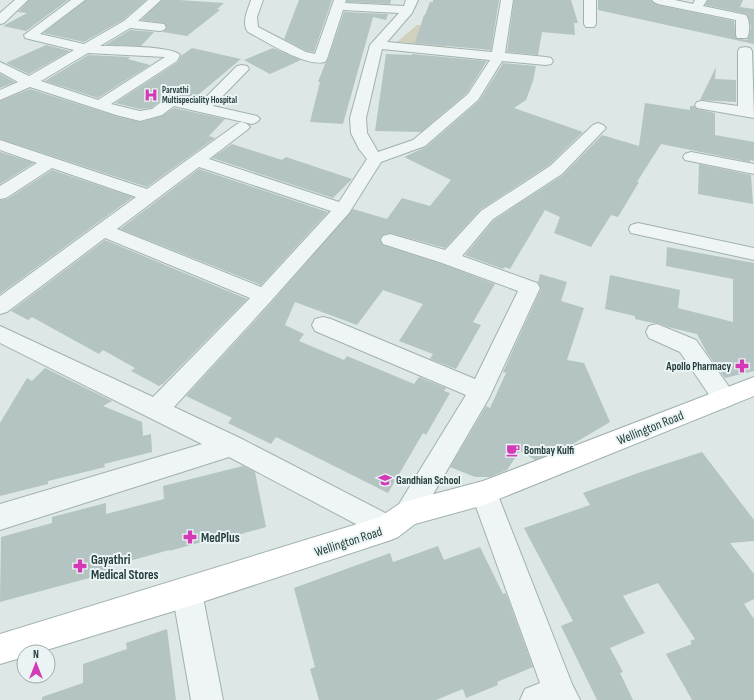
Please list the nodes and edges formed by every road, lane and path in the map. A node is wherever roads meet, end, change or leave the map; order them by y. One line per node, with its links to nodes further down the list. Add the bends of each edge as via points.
1 (22, 0): 11 (street)
2 (79, 0): 17 (street, via 30,35)
3 (155, 0): 12 (street)
4 (257, 0): 8 (street, via 250,17 252,30 302,55 320,59)
5 (507, 0): 19 (street)
6 (590, 0): 13 (street)
7 (658, 0): 9 (street)
8 (339, 3): 10 (street)
9 (699, 4): 15 (street, via 742,18)
10 (410, 5): 16 (street)
11 (0, 20)
12 (128, 24): 14 (street); 17 (street)
13 (590, 24)
14 (160, 27)
15 (742, 35)
16 (377, 45): 19 (street); 32 (street, via 358,118 359,133 367,149)
17 (86, 49): 23 (street); 25 (street, via 173,55)
18 (745, 51): 28 (street)
19 (498, 57): 20 (street); 32 (street, via 473,97 419,143)
20 (546, 61)
21 (0, 66): 23 (street)
22 (242, 69): 27 (street)
23 (29, 82): 24 (street); 25 (street)
24 (0, 96)
25 (100, 105): 27 (street, via 140,116 157,112 171,101)
26 (702, 105): 28 (street)
27 (203, 108): 33 (street, via 247,123)
28 (750, 112)
29 (598, 128): 43 (street, via 556,170 487,215)
30 (0, 145): 34 (street)
31 (691, 157): 35 (street)
32 (376, 159): 38 (street)
33 (197, 161): 37 (street); 38 (street)
34 (49, 163): 36 (street); 37 (street)
35 (754, 168)
36 (0, 194)
37 (149, 196): 40 (street)
38 (343, 210): 44 (street)
39 (638, 229): 42 (street)
40 (103, 230): 44 (street); 45 (street)
41 (390, 240): 43 (street)
42 (754, 254)
43 (449, 258): 50 (street, via 530,288)
44 (264, 296): 52 (street)
45 (0, 307)
46 (323, 325): 50 (street)
47 (657, 332): 51 (street, via 688,346)
48 (0, 334): 52 (street)
49 (754, 386): 51 (main road, Wellington Road)
50 (481, 391): 56 (street)
51 (724, 398): 54 (main road, Wellington Road)
52 (157, 409): 53 (street)
53 (231, 446): 55 (street); 56 (street)
54 (484, 493): 56 (main road, Wellington Road); 59 (street)
55 (0, 517)
56 (398, 521): 57 (main road, Wellington Road)
57 (187, 592): 58 (main road, Wellington Road); 60 (street)
58 (0, 649)
59 (553, 698)
60 (207, 700)

